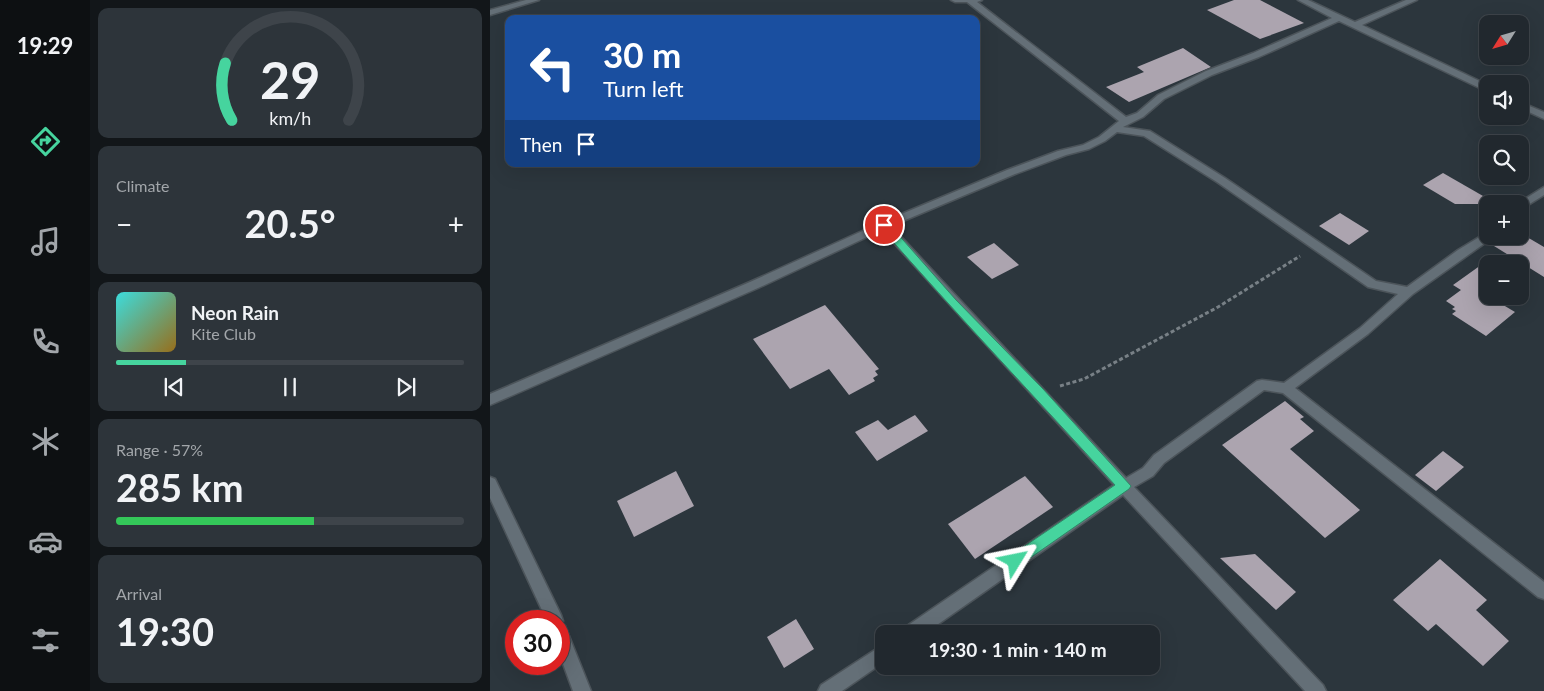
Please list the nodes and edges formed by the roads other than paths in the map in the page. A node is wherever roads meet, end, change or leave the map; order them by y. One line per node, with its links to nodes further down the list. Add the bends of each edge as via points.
1 (536, 0): 6 (street)
2 (955, 0): 5 (street)
3 (1302, 0): 7 (street)
4 (1413, 0): 8 (street)
5 (974, 1): 12 (street)
6 (490, 13)
7 (1340, 17): 8 (street); 12 (street, via 1256,55 1209,72 1161,97 1140,115)
8 (1356, 25): 9 (street)
9 (1479, 85)
10 (1529, 109): 11 (street)
11 (1544, 116)
12 (1120, 125): 15 (street, via 1086,148 1010,172); 17 (street, via 1147,133 1372,284)
13 (1544, 190): 14 (street)
14 (1529, 201)
15 (884, 225): 19 (street); 21 (street)
16 (1479, 243): 17 (street)
17 (1409, 291): 18 (street, via 1364,331)
18 (1286, 388): 21 (street, via 1262,385 1159,459 1148,472); 22 (street)
19 (490, 400)
20 (490, 483): 23 (street)
21 (1124, 486): 24 (street); 29 (street)
22 (1544, 592)
23 (549, 610)
24 (923, 625)
25 (875, 658): 28 (street)
26 (570, 660): 27 (street)
27 (582, 691)
28 (827, 691)
29 (1318, 691)

